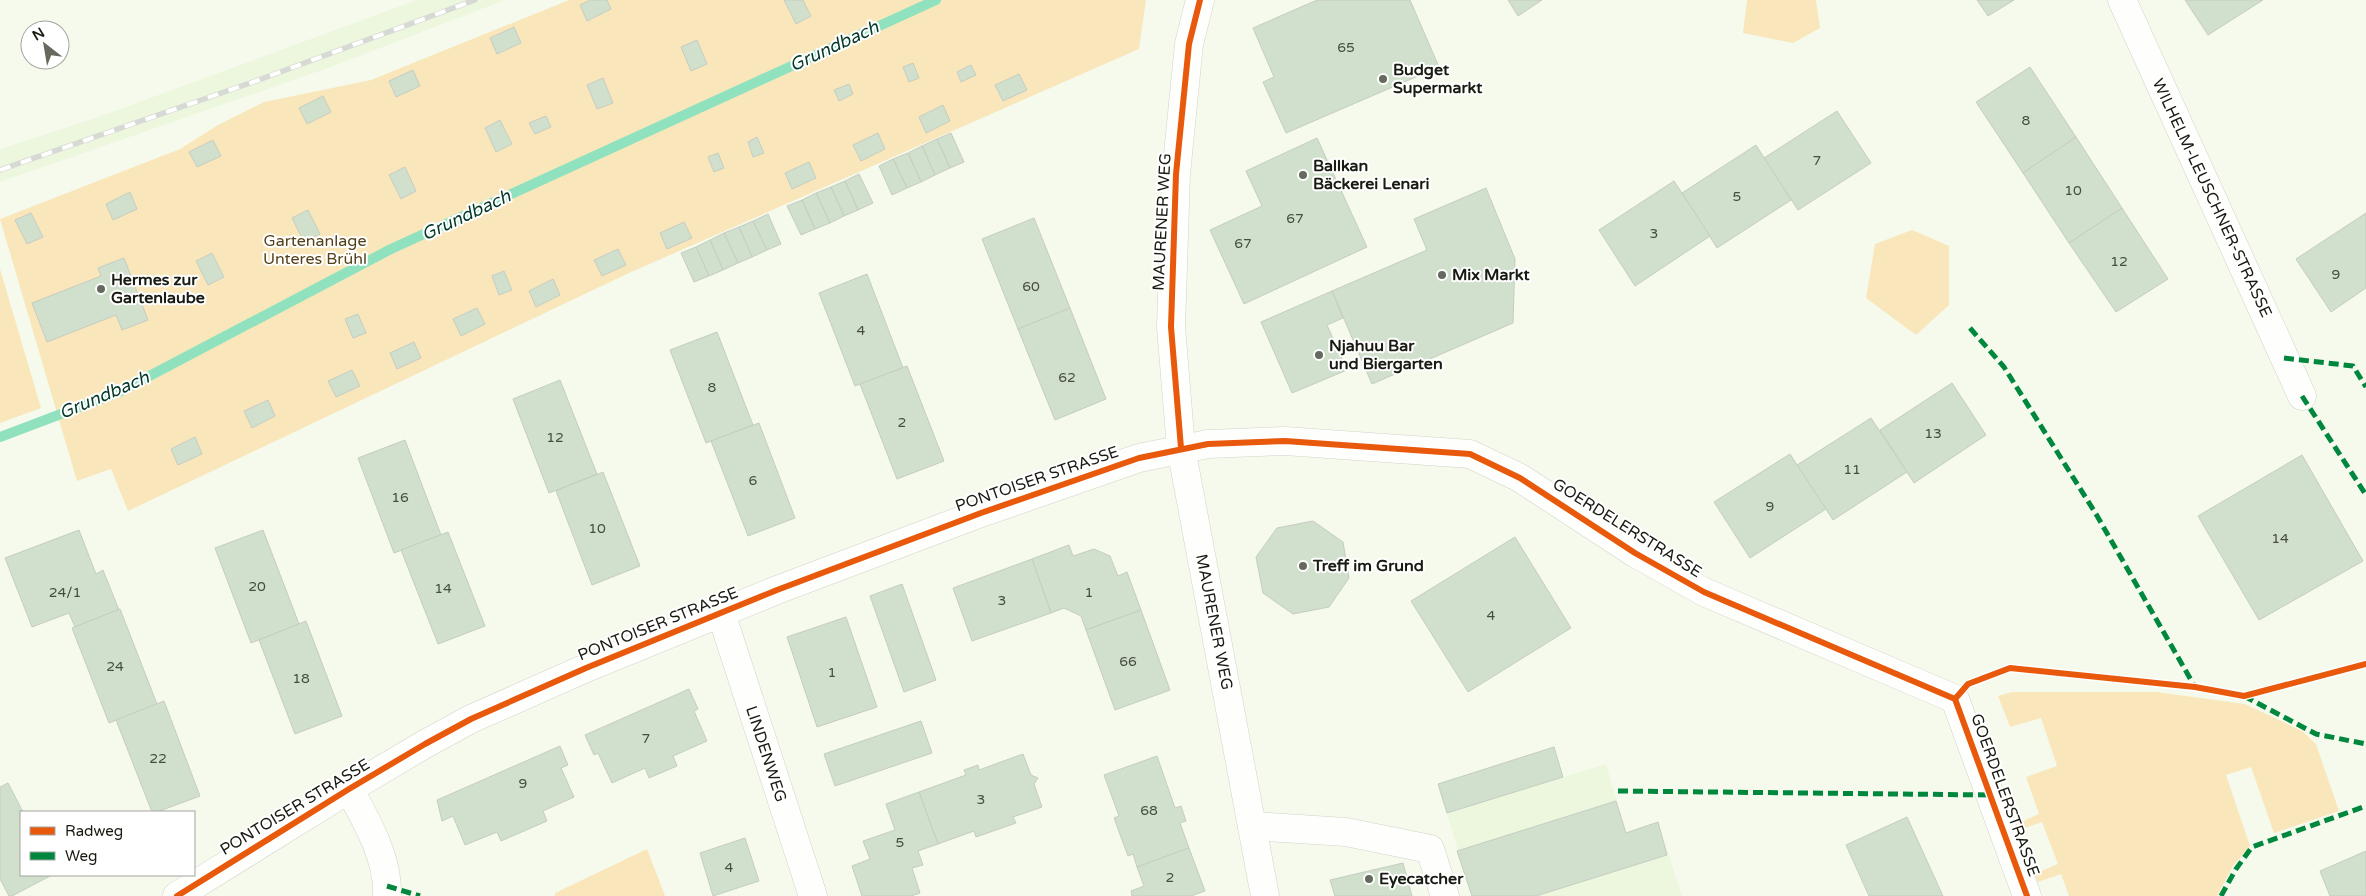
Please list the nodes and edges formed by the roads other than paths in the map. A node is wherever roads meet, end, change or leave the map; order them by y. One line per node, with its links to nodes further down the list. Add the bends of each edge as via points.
1 (1200, 0): 4 (street, MAURENER WEG, via 1189,44 1176,174 1171,327)
2 (2122, 0): 3 (street, WILHELM-LEUSCHNER-STRASSE)
3 (2302, 396)
4 (1181, 448): 5 (street, PONTOISER STRASSE, via 1139,458 981,513); 7 (street, MAURENER WEG); 13 (street, GOERDELERSTRASSE, via 1285,441 1470,454 1520,478 1636,553 1704,592 1955,699)
5 (721, 612): 6 (street, PONTOISER STRASSE, via 471,720); 10 (street, LINDENWEG)
6 (349, 788): 8 (street, PONTOISER STRASSE); 9 (street, via 366,819 386,873)
7 (1252, 826): 11 (street, MAURENER WEG); 12 (street, via 1346,832 1430,849)
8 (177, 896)
9 (387, 896)
10 (813, 896)
11 (1265, 896)
12 (1445, 896)
13 (2027, 896)

